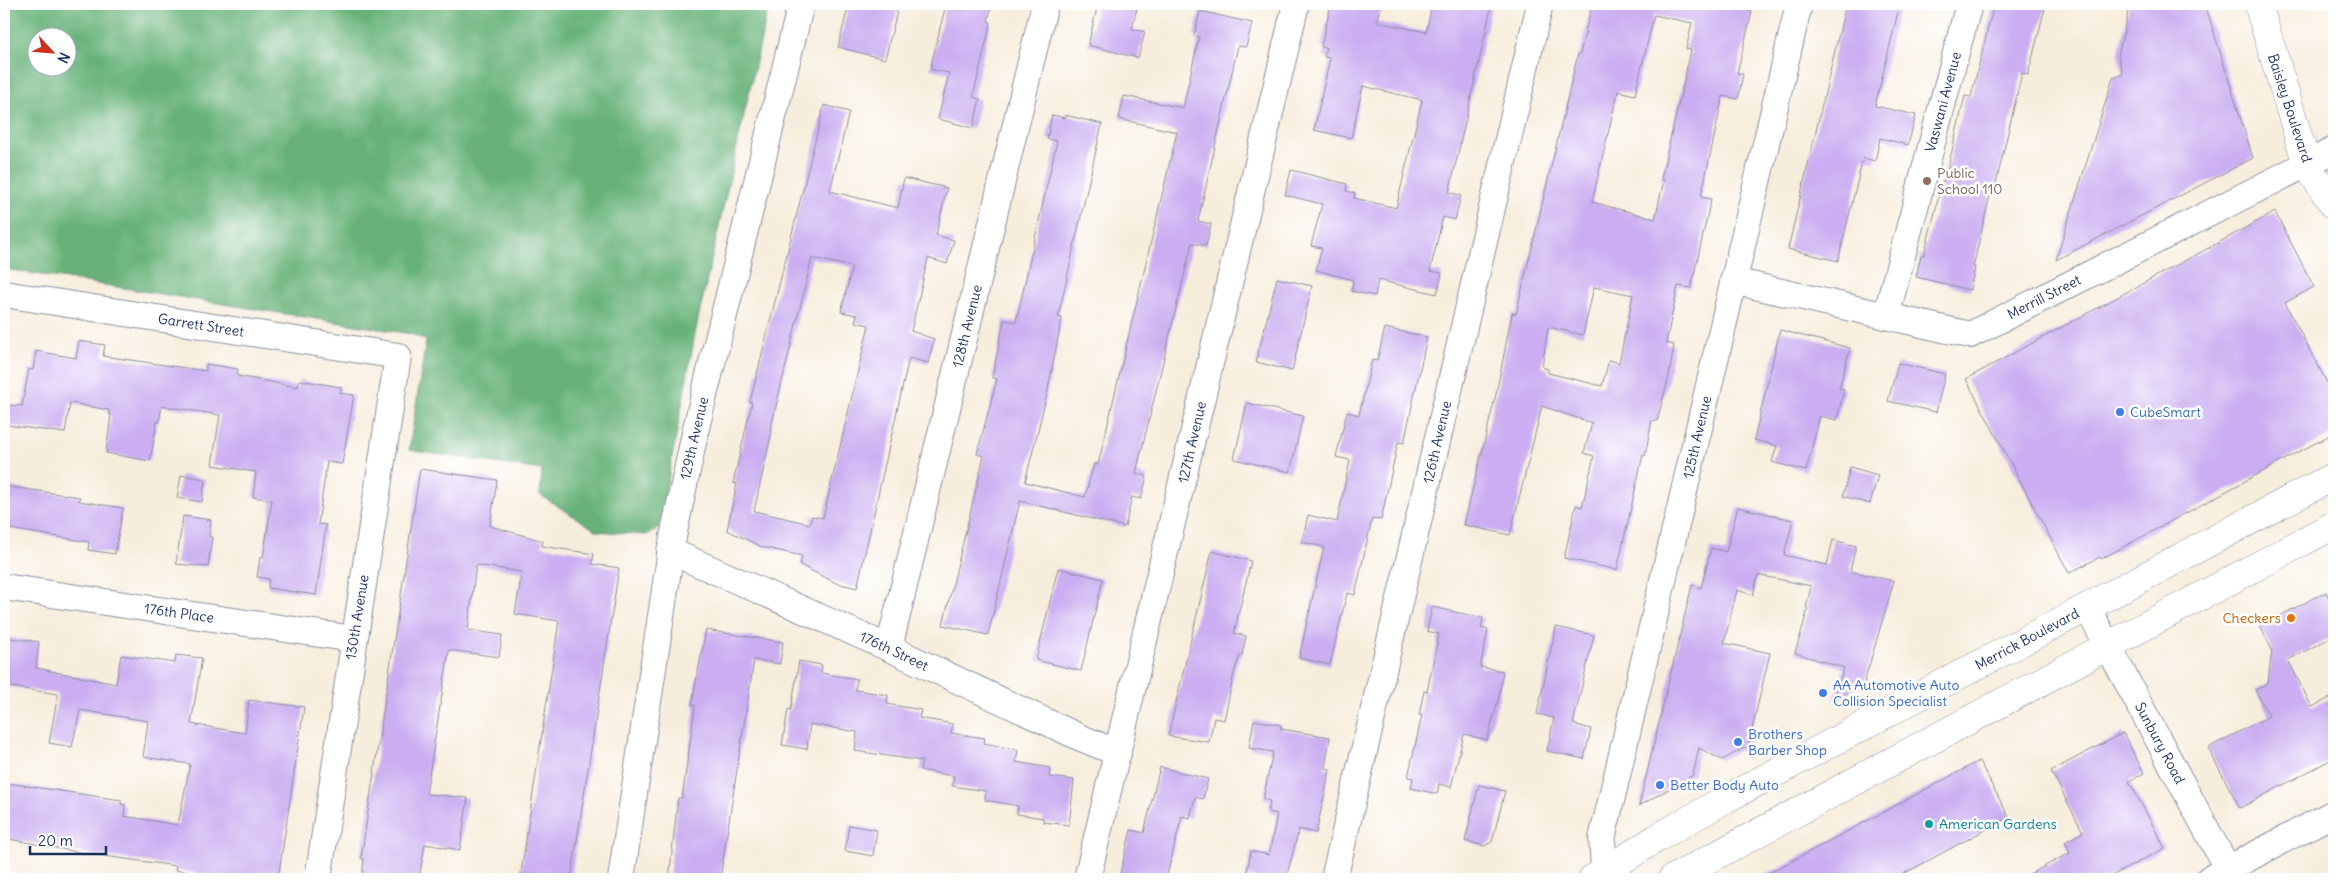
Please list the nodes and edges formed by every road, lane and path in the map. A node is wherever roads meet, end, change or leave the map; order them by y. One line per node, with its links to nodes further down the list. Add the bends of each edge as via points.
1 (801, 4): 17 (street, 129th Avenue, via 696,428)
2 (1046, 4): 22 (street, 128th Avenue)
3 (1296, 4): 23 (street, 127th Avenue)
4 (1540, 4): 30 (street, 126th Avenue)
5 (1799, 4): 11 (street, 125th Avenue)
6 (1970, 4): 13 (street, Vaswani Avenue)
7 (2258, 4): 9 (main road, Baisley Boulevard)
8 (2334, 150): 9 (street, Merrill Street)
9 (2307, 165): 10 (main road, Baisley Boulevard); 13 (street, Merrill Street, via 1970,335)
10 (2334, 206)
11 (1733, 282): 13 (street, Merrill Street); 25 (street, 125th Avenue, via 1602,839)
12 (4, 294): 14 (street, Garrett Street)
13 (1886, 316)
14 (398, 356): 20 (street, 130th Avenue)
15 (2334, 476): 19 (main road, Merrick Boulevard)
16 (2334, 525): 21 (main road)
17 (670, 551): 22 (street, 176th Street); 28 (street, 129th Avenue)
18 (4, 588): 20 (street, 176th Place)
19 (2087, 607): 21 (street, Sunbury Road); 25 (main road, Merrick Boulevard, via 1722,801 1657,838)
20 (354, 639): 27 (street, 130th Avenue)
21 (2108, 646): 26 (street, Sunbury Road); 31 (main road)
22 (889, 648): 23 (street, 176th Street)
23 (1118, 753): 29 (street, 127th Avenue)
24 (2334, 813): 26 (street)
25 (1600, 876)
26 (2223, 876)
27 (318, 879)
28 (621, 879)
29 (1087, 879)
30 (1334, 879)
31 (1672, 879)

